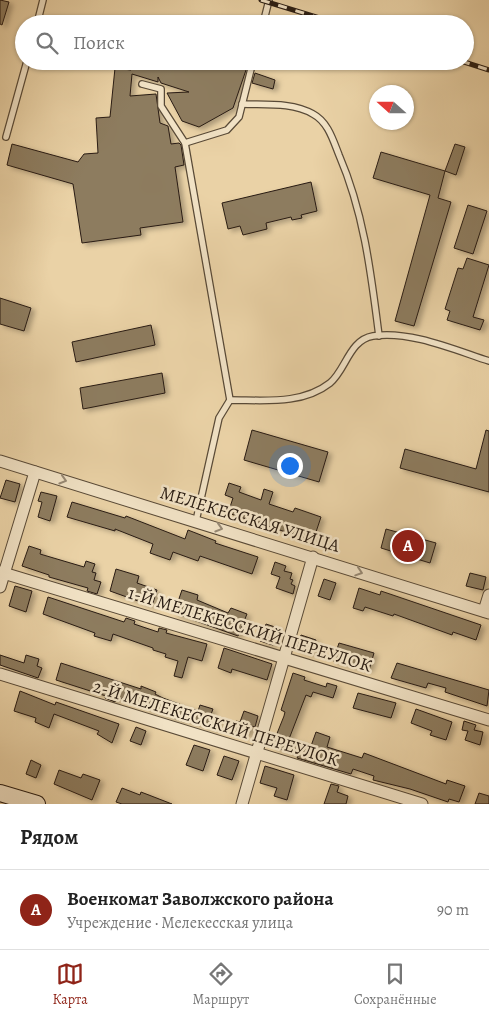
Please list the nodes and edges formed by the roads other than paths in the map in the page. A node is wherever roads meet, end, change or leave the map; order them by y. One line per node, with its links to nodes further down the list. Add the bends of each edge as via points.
1 (43, 0): 3 (lane)
2 (269, 0): 4 (lane)
3 (39, 15)
4 (265, 15)
5 (25, 70): 9 (lane)
6 (251, 70): 8 (lane)
7 (142, 84): 10 (lane, via 162,90 161,106)
8 (242, 104): 10 (lane, via 239,116 226,130); 11 (lane, via 296,107 314,114 327,126 353,188 369,253)
9 (6, 137)
10 (185, 143): 13 (lane)
11 (379, 336): 12 (lane, via 430,342); 13 (lane, via 363,340 354,347 331,382 307,396 286,400)
12 (489, 361)
13 (230, 400): 16 (lane, via 219,418)
14 (0, 461): 15 (street, МЕЛЕКЕССКАЯ УЛИЦА)
15 (35, 472): 16 (street, МЕЛЕКЕССКАЯ УЛИЦА, one-way to 16); 18 (street)
16 (196, 521): 17 (street, МЕЛЕКЕССКАЯ УЛИЦА, one-way to 17)
17 (313, 557): 21 (street, МЕЛЕКЕССКАЯ УЛИЦА, one-way to 21); 22 (street)
18 (2, 572): 19 (street); 22 (street, 1-Й МЕЛЕКЕССКИЙ ПЕРЕУЛОК)
19 (0, 587)
20 (489, 595): 21 (street)
21 (486, 612)
22 (284, 657): 24 (street, 1-Й МЕЛЕКЕССКИЙ ПЕРЕУЛОК); 25 (street)
23 (0, 674): 25 (street, 2-Й МЕЛЕКЕССКИЙ ПЕРЕУЛОК)
24 (489, 720)
25 (256, 754): 28 (street); 29 (street, 2-Й МЕЛЕКЕССКИЙ ПЕРЕУЛОК)
26 (0, 793): 27 (main road)
27 (37, 804)
28 (242, 804)
29 (422, 804)

